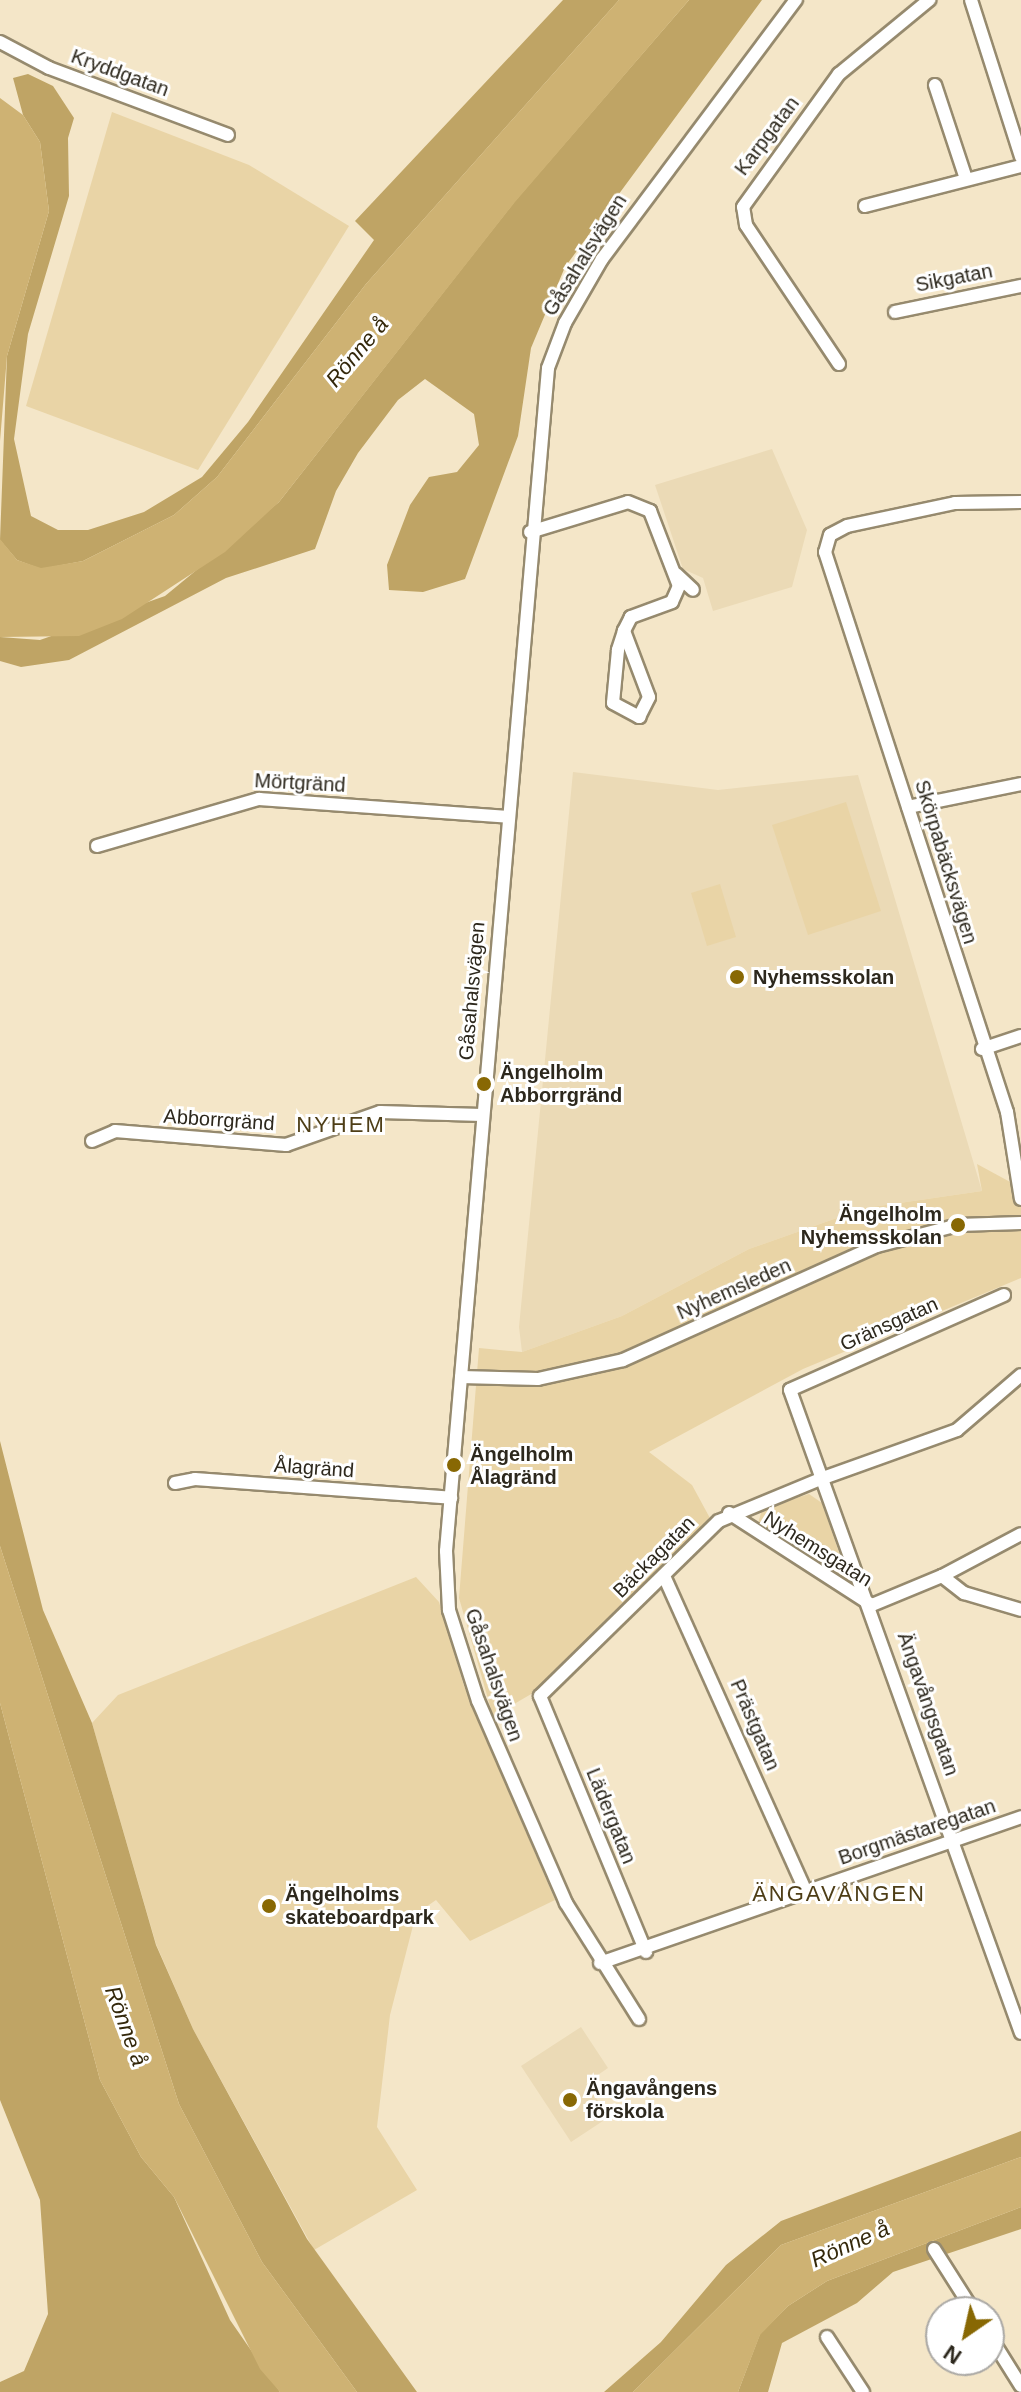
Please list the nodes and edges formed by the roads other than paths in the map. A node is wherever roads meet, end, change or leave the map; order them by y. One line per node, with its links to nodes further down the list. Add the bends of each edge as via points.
1 (796, 0): 15 (street, Gåsahalsvägen, via 626,224 565,323 544,384)
2 (929, 0): 13 (street, Karpgatan, via 839,74 743,207 746,225)
3 (971, 0): 7 (street)
4 (0, 42): 6 (street, Kryddgatan, via 49,68)
5 (935, 85): 9 (street)
6 (228, 135)
7 (1021, 157)
8 (1021, 166): 9 (street)
9 (966, 179): 10 (street)
10 (865, 206)
11 (1021, 286): 12 (street, Sikgatan)
12 (895, 312)
13 (839, 364)
14 (1021, 502): 20 (street, Skörpabäcksvägen, via 955,503 847,526 827,540 826,563)
15 (530, 532): 16 (street, via 638,503 655,517); 21 (street, Gåsahalsvägen)
16 (676, 574): 17 (street); 18 (street, via 674,600 633,615)
17 (693, 590)
18 (624, 631): 18 (street, via 612,701 620,712 639,717 649,697)
19 (1021, 784): 20 (street)
20 (908, 807): 24 (street, Skörpabäcksvägen)
21 (508, 817): 22 (street, Mörtgränd, via 259,799); 25 (street, Gåsahalsvägen)
22 (97, 846)
23 (1021, 1036): 24 (street)
24 (982, 1049): 27 (street, Skörpabäcksvägen, via 1010,1124)
25 (482, 1115): 26 (street, Abborrgränd, via 380,1112 286,1145 115,1131); 31 (street, Gåsahalsvägen)
26 (92, 1141)
27 (1021, 1199)
28 (1021, 1223): 31 (street, Nyhemsleden, via 958,1225 877,1246 623,1360 538,1379)
29 (1004, 1295): 32 (street, Gränsgatan)
30 (1021, 1375): 33 (street, Bäckagatan, via 957,1430)
31 (461, 1377): 35 (street, Gåsahalsvägen)
32 (790, 1390): 33 (street, Ängavångsgatan)
33 (822, 1479): 36 (street, Bäckagatan); 40 (street, Ängavångsgatan)
34 (175, 1483): 35 (street, Ålagränd, via 195,1479)
35 (451, 1498): 47 (street, Gåsahalsvägen, via 446,1591 454,1632 566,1903)
36 (729, 1513): 38 (street, Bäckagatan); 40 (street, Nyhemsgatan)
37 (1021, 1534): 39 (street, Nyhemsgatan)
38 (664, 1576): 42 (street, Bäckagatan); 45 (street, Prästgatan)
39 (942, 1576): 40 (street, Nyhemsgatan); 41 (street, via 964,1593)
40 (872, 1605): 44 (street, Ängavångsgatan)
41 (1021, 1610)
42 (540, 1696): 46 (street, Lädergatan)
43 (1021, 1817): 44 (street, Borgmästaregatan)
44 (954, 1840): 45 (street, Borgmästaregatan); 49 (street, Ängavångsgatan)
45 (806, 1892): 46 (street, Borgmästaregatan)
46 (646, 1952): 47 (street, Borgmästaregatan)
47 (600, 1963): 48 (street, Gåsahalsvägen)
48 (639, 2019)
49 (1021, 2033)
50 (934, 2249): 51 (street)
51 (964, 2296)
52 (827, 2337): 55 (street)
53 (1005, 2360): 54 (street)
54 (1021, 2386)
55 (863, 2392)

